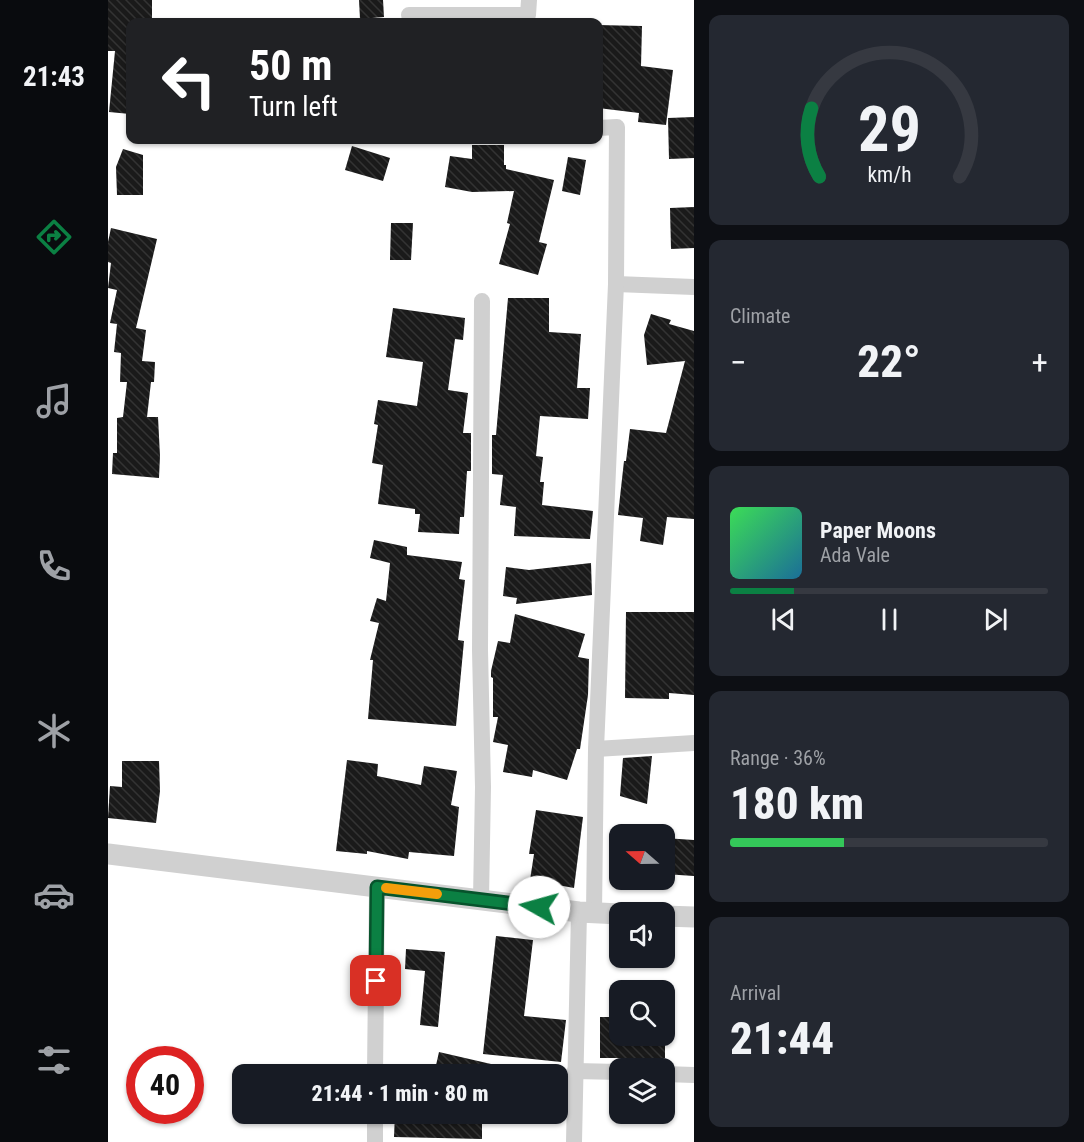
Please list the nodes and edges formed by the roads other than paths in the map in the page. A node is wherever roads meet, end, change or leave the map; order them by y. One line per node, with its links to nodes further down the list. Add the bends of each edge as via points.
1 (529, 0): 2 (street, via 528,15)
2 (409, 12)
3 (603, 128): 4 (street, via 617,127)
4 (616, 284): 5 (street); 8 (street)
5 (694, 287)
6 (482, 301): 11 (street)
7 (694, 743): 8 (street)
8 (596, 748): 12 (street)
9 (108, 854): 10 (street)
10 (377, 887): 11 (street); 16 (street)
11 (481, 899): 12 (street)
12 (586, 912): 13 (street); 17 (street)
13 (609, 913)
14 (675, 916): 15 (street)
15 (694, 917)
16 (375, 1064)
17 (575, 1071): 18 (street); 23 (street)
18 (609, 1072)
19 (675, 1074): 20 (street)
20 (694, 1075)
21 (375, 1124): 22 (street)
22 (375, 1142)
23 (574, 1142)

